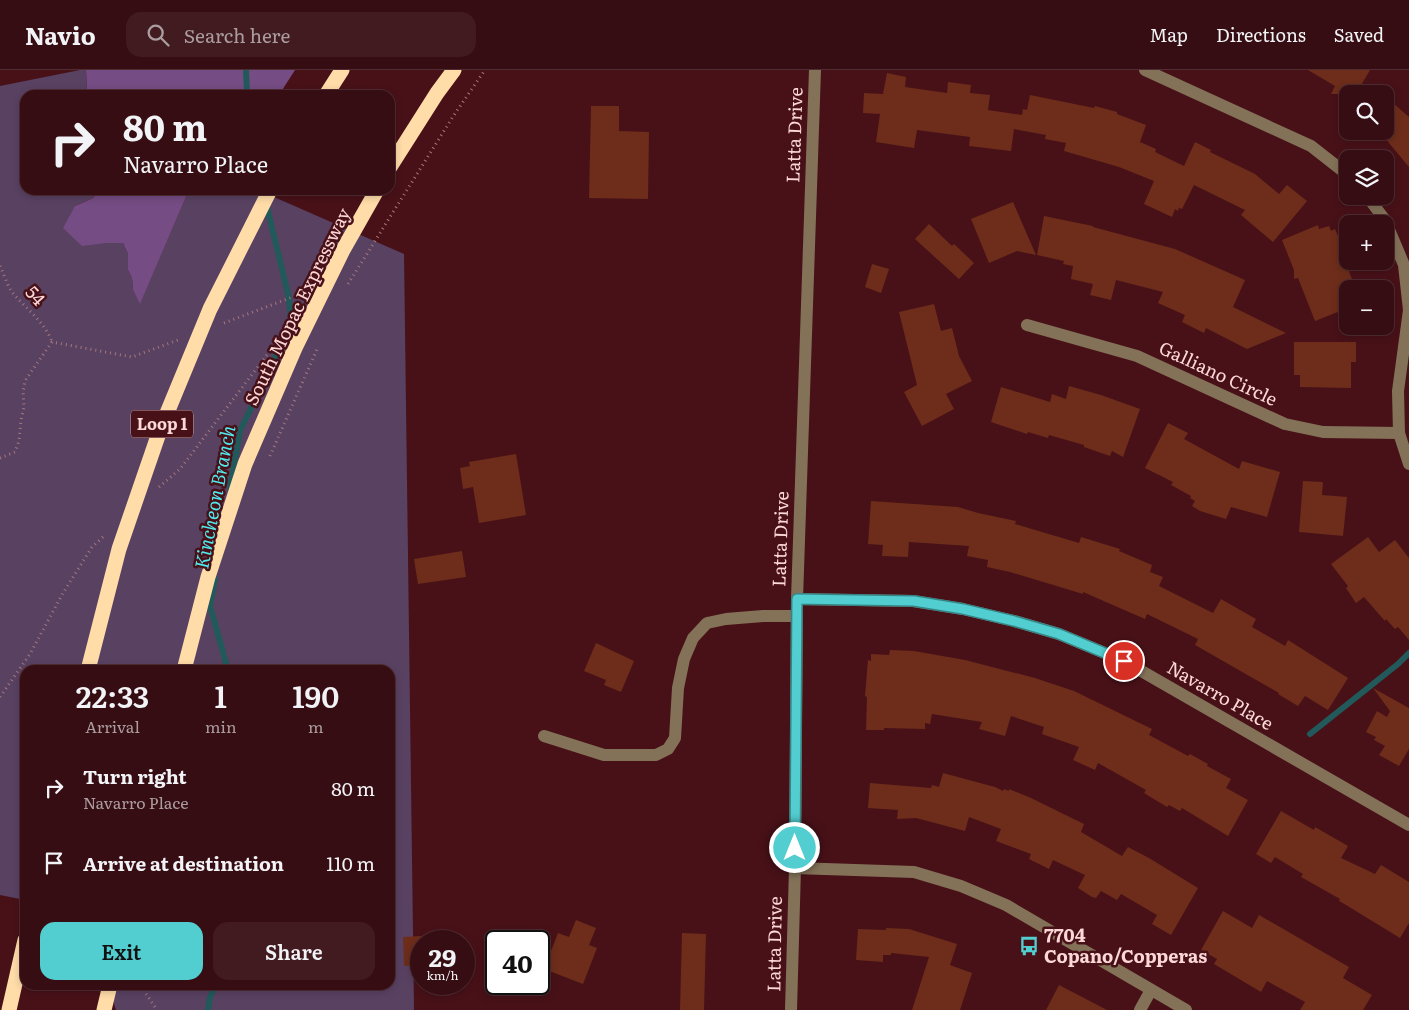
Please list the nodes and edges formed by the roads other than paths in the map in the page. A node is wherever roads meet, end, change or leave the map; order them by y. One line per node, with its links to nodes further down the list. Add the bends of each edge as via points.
1 (342, 70): 5 (highway)
2 (454, 70): 6 (highway)
3 (815, 70): 14 (street, Latta Drive)
4 (1145, 70): 7 (street, via 1311,146)
5 (329, 90)
6 (395, 158)
7 (1339, 168)
8 (268, 195): 16 (highway, Loop 1, bridge, via 210,310 160,430 119,549)
9 (374, 195): 17 (highway, South Mopac Expressway, bridge, via 343,250 245,464 208,577)
10 (1374, 205): 12 (street, via 1386,220 1404,265 1408,310 1398,391)
11 (1027, 325): 12 (street, Galliano Circle, via 1137,356 1285,424 1323,432)
12 (1399, 433): 13 (street)
13 (1409, 464)
14 (797, 599): 15 (street, Latta Drive); 19 (street, Navarro Place, via 914,601 963,609 1059,634 1124,661)
15 (797, 616): 18 (street, via 763,616 706,623 693,638 684,659 678,688 675,738 668,749 656,755 604,755); 20 (street, Latta Drive)
16 (89, 665)
17 (185, 665)
18 (544, 736)
19 (1409, 824)
20 (794, 868): 23 (street, via 914,872 961,886 1006,905); 26 (street, Latta Drive)
21 (20, 962): 24 (highway)
22 (109, 990): 25 (highway)
23 (1151, 990): 27 (street); 28 (street)
24 (9, 1010)
25 (104, 1010)
26 (791, 1010)
27 (1140, 1010)
28 (1186, 1010)

